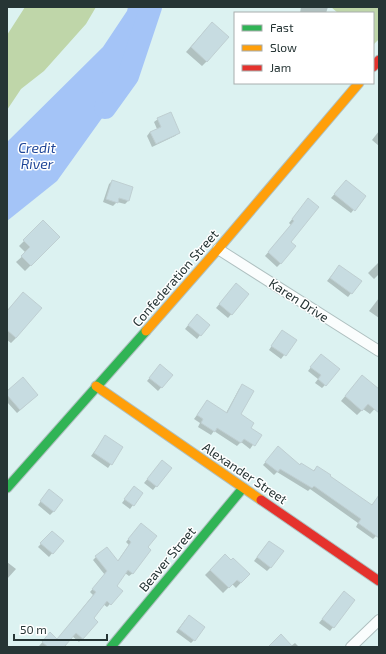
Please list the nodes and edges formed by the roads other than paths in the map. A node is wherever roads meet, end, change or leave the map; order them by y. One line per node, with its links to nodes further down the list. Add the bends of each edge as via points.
1 (358, 84): 2 (street, Confederation Street)
2 (218, 248): 3 (street, Karen Drive); 4 (street, Confederation Street)
3 (379, 352)
4 (96, 386): 5 (street, Confederation Street); 6 (street, Alexander Street)
5 (7, 488)
6 (243, 488): 7 (street, Alexander Street); 9 (street, Beaver Street)
7 (379, 581)
8 (379, 620): 10 (street)
9 (110, 647)
10 (351, 647)

